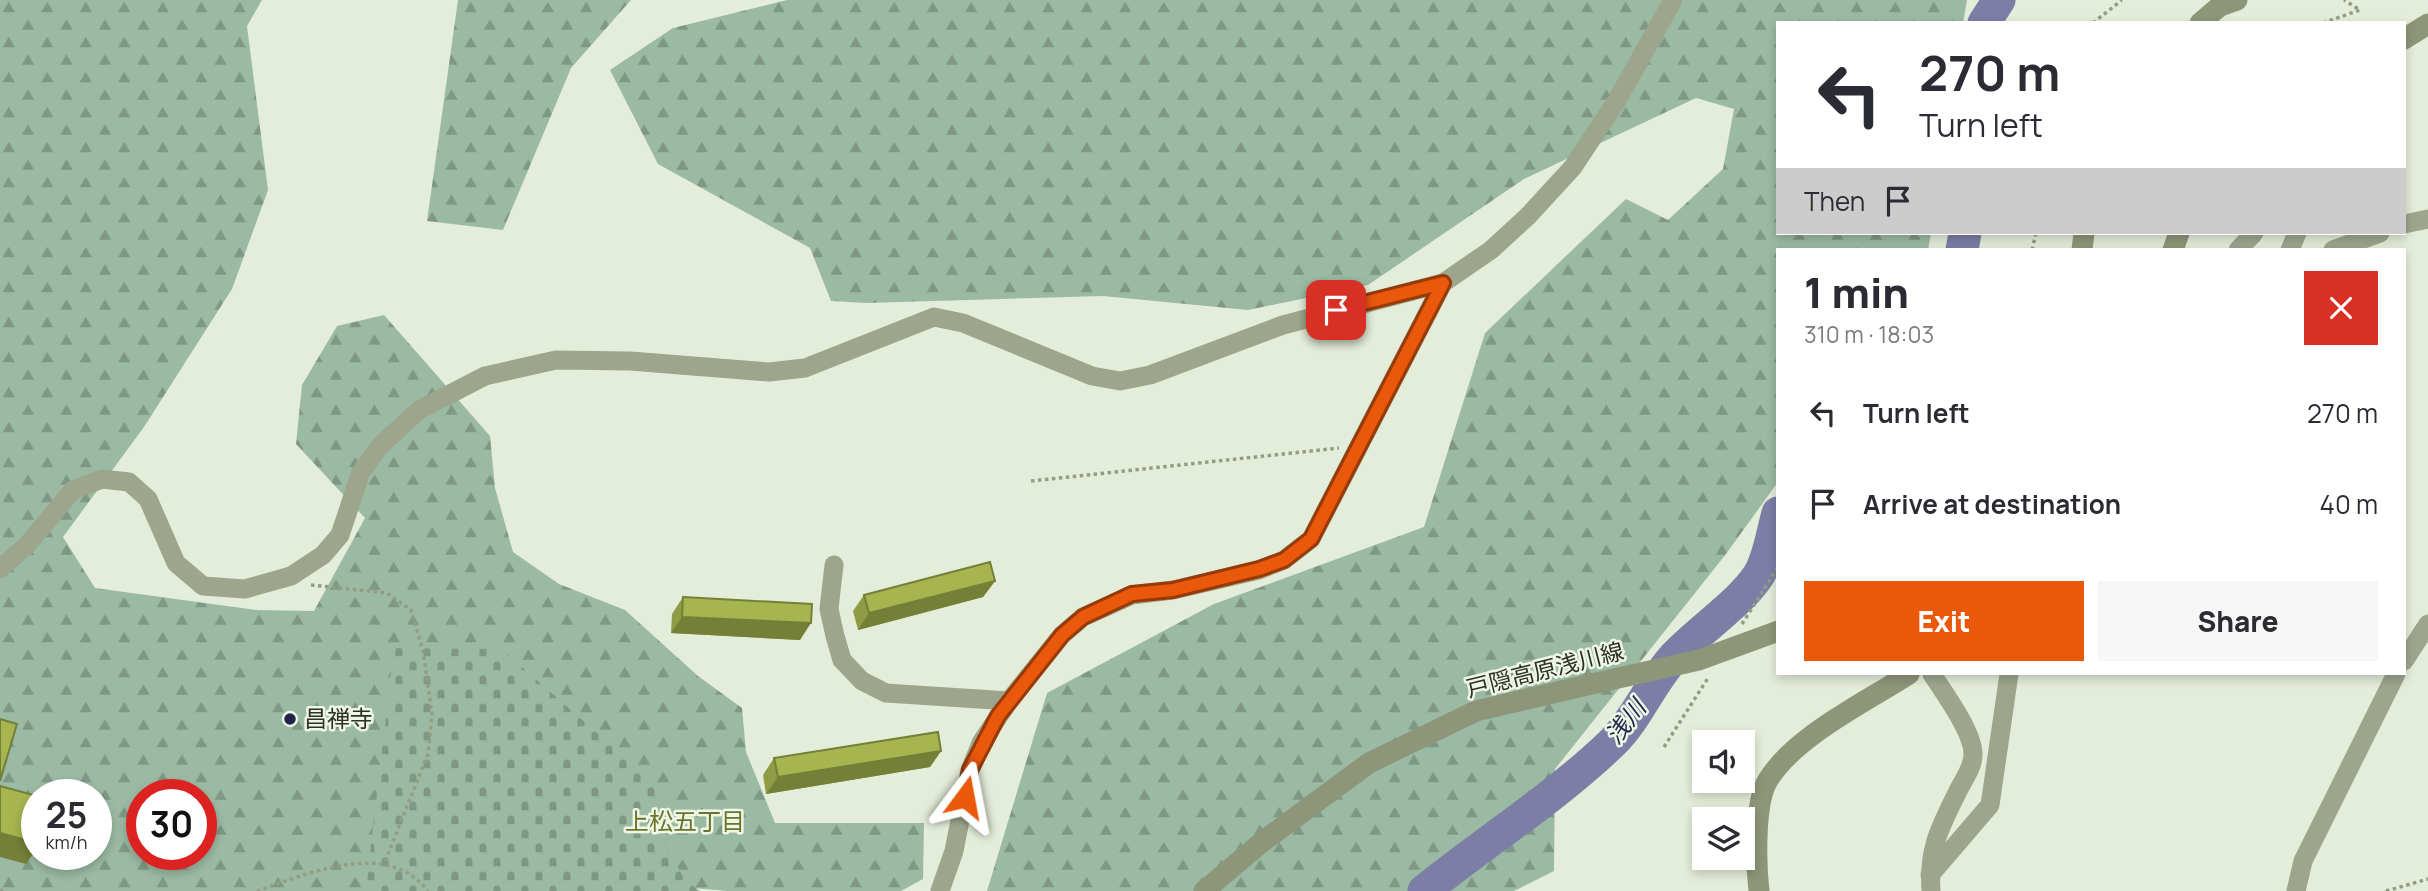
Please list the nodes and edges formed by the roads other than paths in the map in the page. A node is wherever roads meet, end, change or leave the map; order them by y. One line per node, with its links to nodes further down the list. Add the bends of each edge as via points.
1 (1673, 0): 12 (street, via 1616,102 1573,166 1491,250)
2 (2237, 0): 3 (main road, via 2220,6)
3 (2202, 21)
4 (2428, 24): 5 (main road)
5 (2406, 38)
6 (2428, 219): 7 (street)
7 (2406, 224)
8 (2252, 235): 10 (street)
9 (2374, 235): 11 (street)
10 (2240, 248)
11 (2339, 248)
12 (1443, 283): 14 (street, via 1283,325 1120,381 1092,376 963,323 934,317 805,368 769,372 556,360 485,376 419,410 380,446 361,472 340,535 323,555 291,576 245,589 203,586 176,563 148,499 129,482 102,479 73,490 27,545); 22 (street, via 1311,539 1284,560 1259,569 1173,590 1132,594 1083,617 1062,635)
13 (834, 565): 22 (street, via 829,609 835,636 842,660 862,681 886,693)
14 (0, 569)
15 (2428, 624): 17 (street)
16 (1776, 632): 25 (main road, 戸隠高原浅川線, bridge, via 1699,660 1476,711 1369,763)
17 (2406, 658)
18 (1908, 675): 26 (main road, via 1787,756 1767,781 1760,810)
19 (1933, 675): 23 (street, via 1968,734 1974,754 1936,836 1929,863)
20 (2008, 675): 23 (street, via 1990,805)
21 (2395, 675): 27 (street, via 2302,861)
22 (1009, 701): 24 (street, via 982,741 970,770 954,850)
23 (1930, 883)
24 (940, 891)
25 (1204, 891)
26 (1759, 891)
27 (2296, 891)

